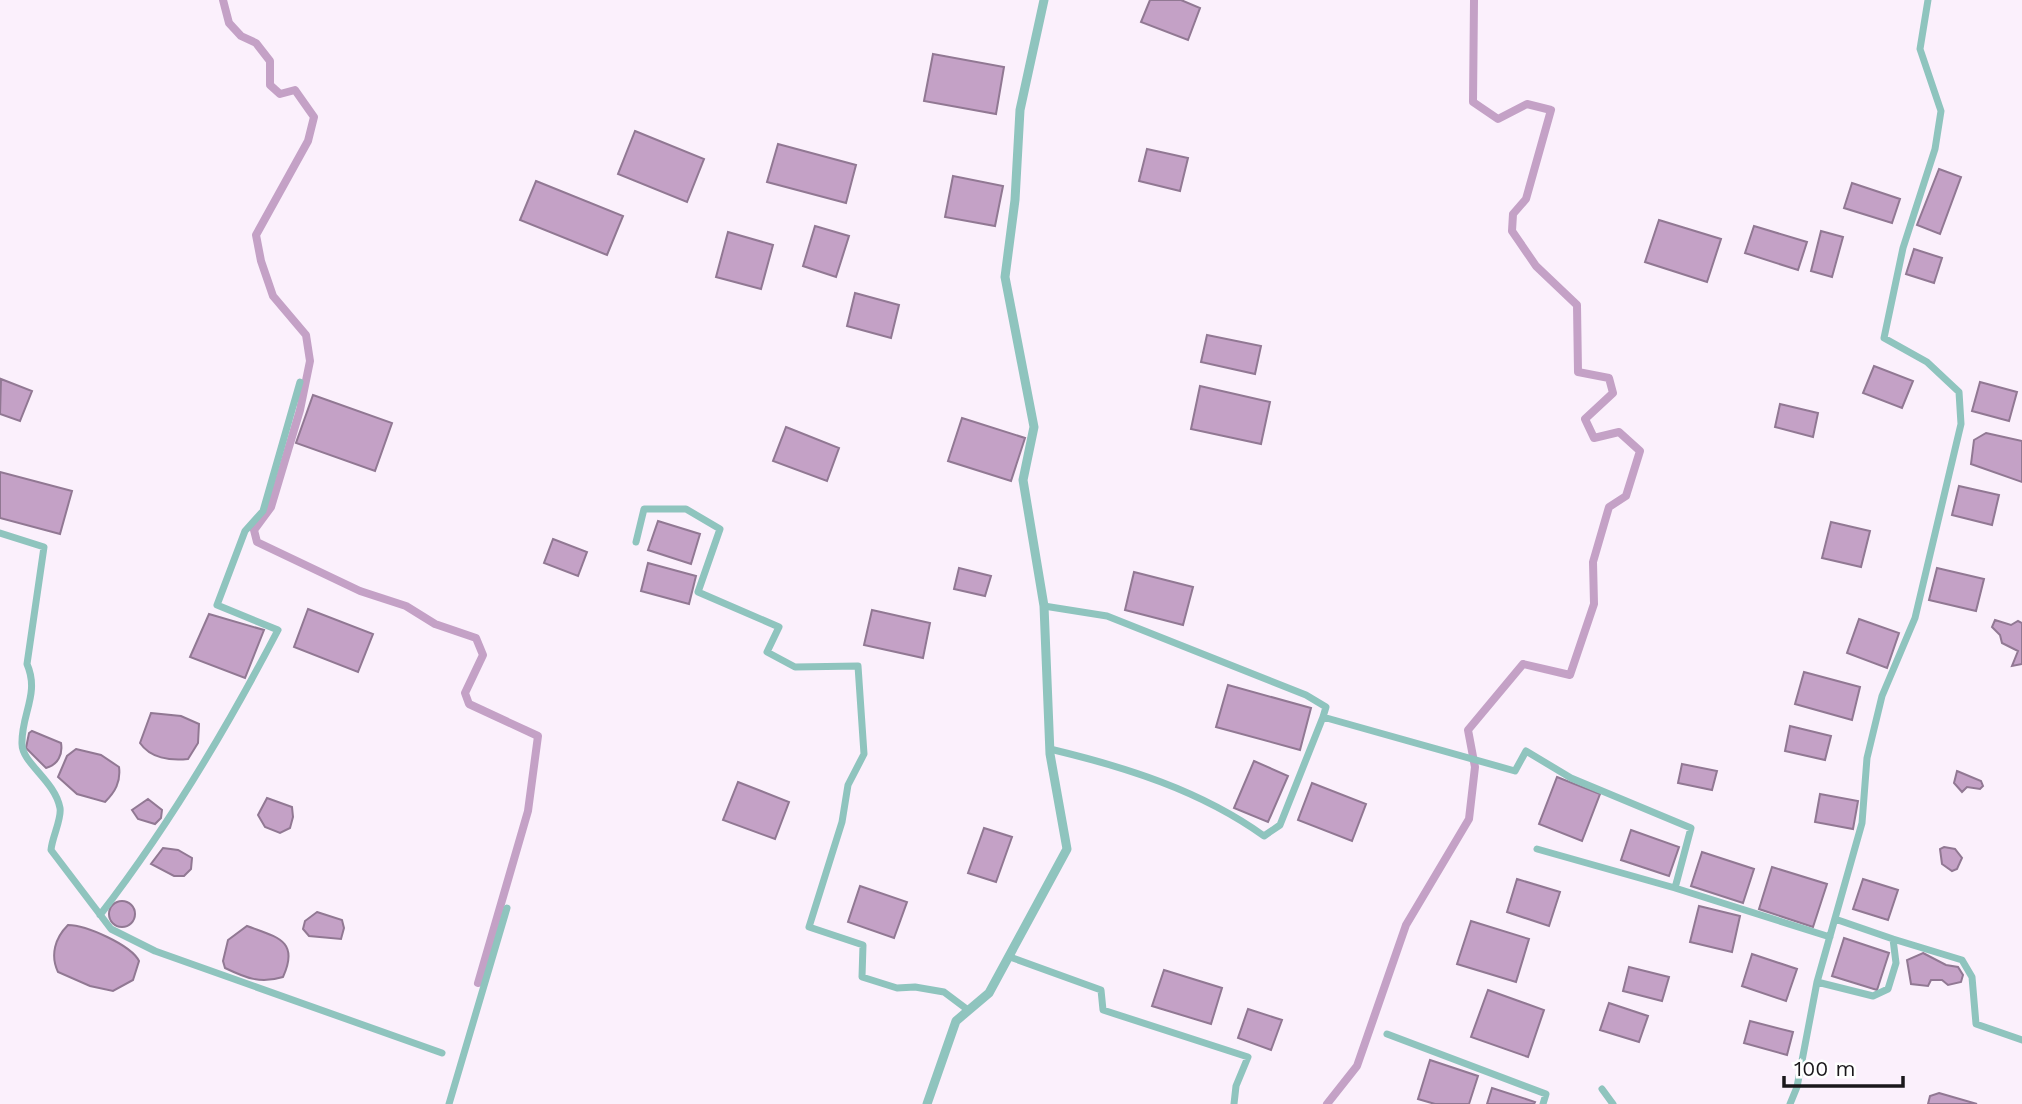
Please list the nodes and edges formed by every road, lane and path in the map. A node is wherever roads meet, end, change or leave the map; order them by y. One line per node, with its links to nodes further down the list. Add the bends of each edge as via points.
1 (1044, 0): 6 (street, via 1020,110 1005,277 1034,427 1023,480)
2 (1928, 0): 13 (street, via 1920,49 1941,111 1884,338 1927,362 1959,392 1961,424 1915,618 1882,696 1867,758 1862,823)
3 (300, 382): 12 (street, via 263,511 245,531 217,606 278,629 241,702 139,865)
4 (0, 533): 12 (street, via 44,547 27,664 34,679 23,753 53,786 61,811 51,850)
5 (636, 542): 18 (street, via 644,509 686,509 720,529 698,592 779,628 768,652 795,667 858,666 864,754 848,785 842,822 809,927 863,945 863,977 897,988 915,986 944,992)
6 (1044, 606): 7 (street, via 1107,616 1306,695 1326,707); 8 (street)
7 (1323, 717): 8 (street, via 1280,825 1264,836 1238,818 1159,780); 10 (street, via 1515,771 1526,751 1571,778 1692,828)
8 (1050, 749): 16 (street, via 1067,849)
9 (1537, 849): 10 (street)
10 (1675, 888): 14 (street)
11 (507, 908): 23 (street)
12 (100, 915): 21 (street, via 111,929 155,951)
13 (1835, 919): 14 (street); 15 (street)
14 (1830, 937): 17 (street)
15 (1893, 939): 17 (street, via 1896,962 1888,989 1873,996); 20 (street, via 1962,960 1972,976 1976,1024)
16 (1010, 957): 18 (street, via 989,993); 25 (street, via 1101,990 1102,1010 1248,1057)
17 (1817, 982): 28 (street)
18 (968, 1010): 24 (street, via 956,1021)
19 (1387, 1034): 26 (street, via 1546,1094)
20 (2022, 1040)
21 (442, 1053)
22 (1602, 1089): 27 (street)
23 (449, 1104)
24 (927, 1104)
25 (1234, 1104)
26 (1543, 1104)
27 (1613, 1104)
28 (1790, 1104)

